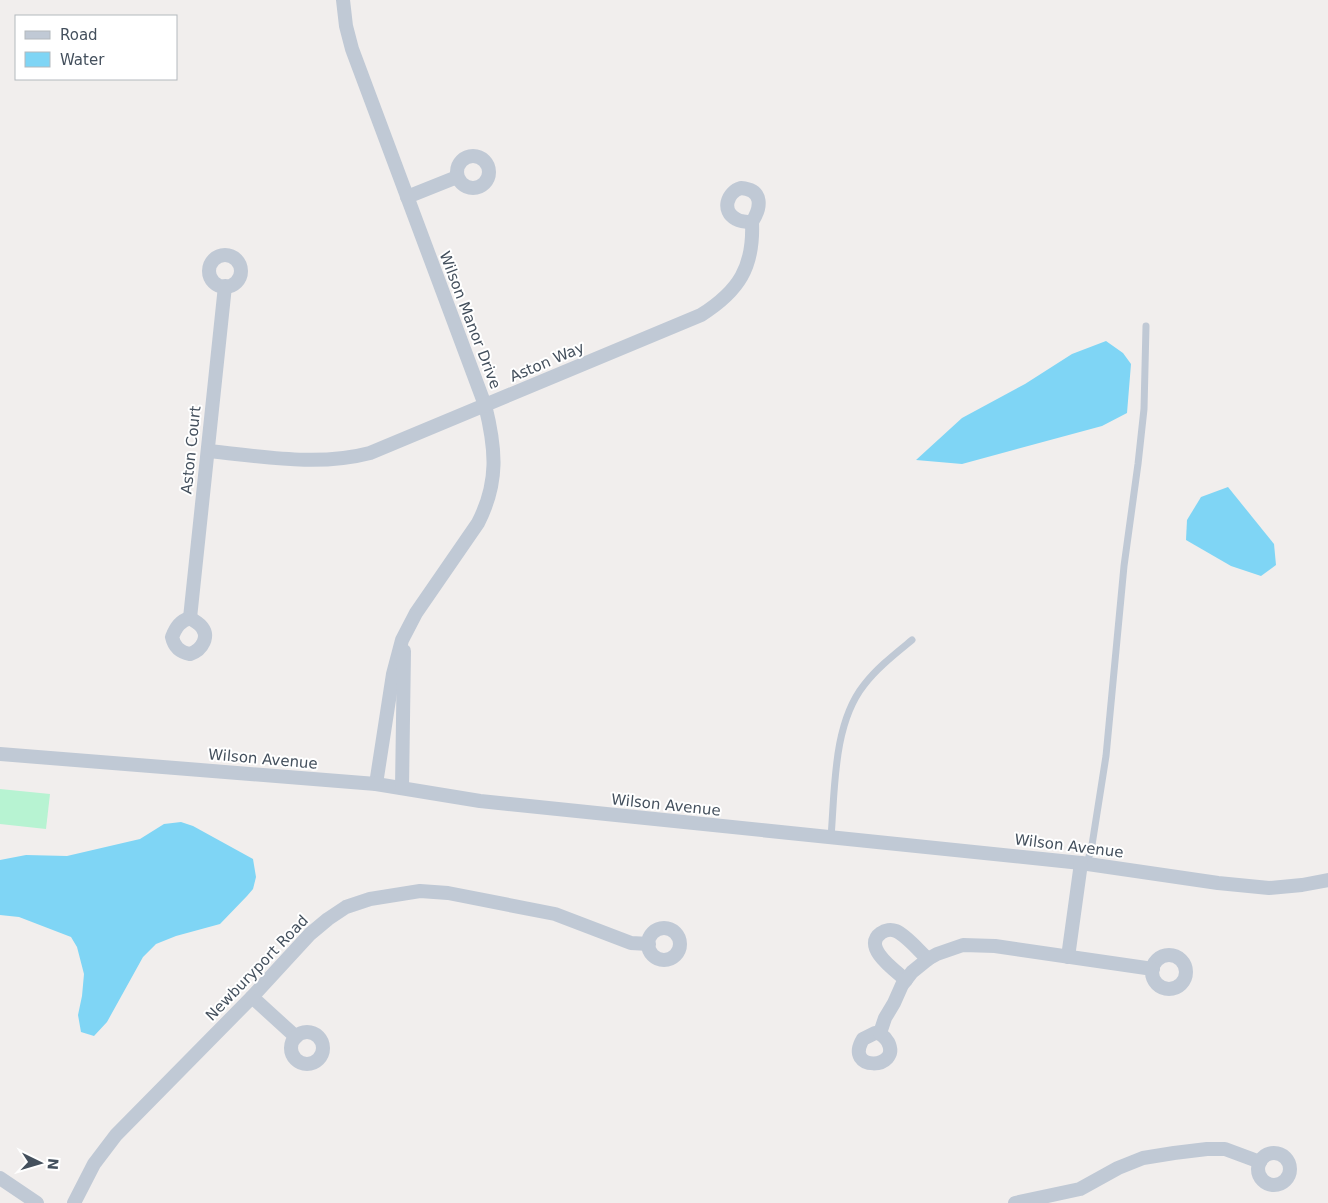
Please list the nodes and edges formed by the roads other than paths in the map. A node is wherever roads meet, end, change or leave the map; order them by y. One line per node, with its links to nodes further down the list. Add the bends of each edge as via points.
1 (343, 0): 3 (street, Wilson Manor Drive, via 352,49)
2 (457, 177): 3 (street)
3 (407, 197): 7 (street, Wilson Manor Drive)
4 (752, 222): 7 (street, Aston Way, via 753,242 749,259 731,292 717,305 701,315)
5 (225, 286): 8 (street, Aston Court)
6 (1146, 326): 16 (lane, via 1144,409 1124,566 1106,756 1092,845)
7 (485, 405): 8 (street, Aston Way, via 370,453 350,458 315,460); 10 (street, Wilson Manor Drive, via 493,436 493,481 486,509)
8 (208, 451): 9 (street, Aston Court)
9 (190, 618)
10 (403, 638): 13 (street, Wilson Manor Drive, via 392,674); 14 (street, Wilson Manor Drive)
11 (912, 640): 15 (lane, via 881,666 851,706 840,740)
12 (0, 754): 13 (street, Wilson Avenue)
13 (376, 784): 14 (street, Wilson Avenue)
14 (402, 788): 15 (street, Wilson Avenue, via 480,801)
15 (831, 838): 16 (street, Wilson Avenue)
16 (1084, 863): 17 (street, Wilson Avenue, via 1269,888); 19 (street)
17 (1328, 880)
18 (649, 944): 23 (street, Newburyport Road, via 631,943 555,914 448,893 420,891 370,899 346,907 328,918)
19 (1068, 957): 20 (street, via 972,944); 21 (street)
20 (928, 959): 22 (street); 22 (street, via 897,931 887,930 878,935 875,942 877,953)
21 (1152, 969)
22 (906, 980): 24 (street)
23 (252, 997): 25 (street); 29 (street, Newburyport Road, via 116,1135 94,1164)
24 (880, 1033)
25 (296, 1037)
26 (1260, 1162): 30 (street, via 1225,1149 1191,1150 1143,1158 1080,1189)
27 (0, 1178): 28 (street)
28 (37, 1203)
29 (74, 1203)
30 (1015, 1203)

